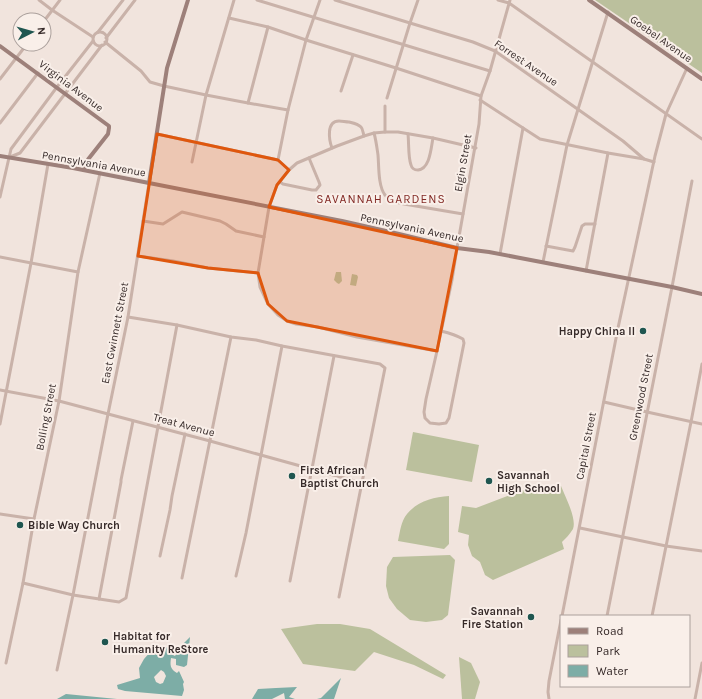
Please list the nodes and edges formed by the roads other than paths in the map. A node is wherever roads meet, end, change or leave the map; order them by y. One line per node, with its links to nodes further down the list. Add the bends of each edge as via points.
1 (39, 0): 14 (street)
2 (60, 0): 14 (street)
3 (123, 0): 20 (street)
4 (134, 0): 22 (street)
5 (188, 0): 39 (main road, East Gwinnett Street)
6 (234, 0): 16 (street)
7 (257, 0): 17 (street)
8 (320, 0): 17 (street)
9 (335, 0): 18 (street, Forrest Avenue)
10 (418, 0): 18 (street)
11 (498, 0): 13 (street)
12 (590, 0): 15 (main road, Goebel Avenue)
13 (510, 2): 28 (street, Elgin Street); 32 (street)
14 (52, 10): 21 (street)
15 (608, 12): 32 (street); 34 (main road, Goebel Avenue)
16 (229, 18): 19 (street); 43 (street)
17 (314, 18): 23 (street); 26 (street)
18 (410, 23): 26 (street); 28 (street, Forrest Avenue)
19 (268, 27): 23 (street); 47 (street)
20 (98, 32): 21 (street); 22 (street, via 104,34)
21 (93, 37): 24 (street)
22 (106, 40): 25 (street); 39 (street, via 141,70 150,82)
23 (306, 40): 30 (street); 50 (street)
24 (93, 41): 25 (street); 40 (street)
25 (102, 45): 42 (street)
26 (403, 45): 33 (street); 35 (street)
27 (0, 46): 31 (main road, Virginia Avenue)
28 (495, 51): 35 (street, Elgin Street); 49 (street, Forrest Avenue)
29 (21, 52): 31 (street)
30 (353, 55): 33 (street); 41 (street)
31 (17, 57): 36 (main road, Virginia Avenue); 37 (street)
32 (592, 62): 49 (street); 51 (street)
33 (396, 68): 44 (street); 45 (street)
34 (687, 68): 38 (main road, Goebel Avenue); 51 (street, Capital Street)
35 (490, 71): 44 (street, Elgin Street)
36 (38, 73): 40 (main road, Virginia Avenue); 52 (street)
37 (0, 79)
38 (702, 79)
39 (164, 86): 43 (street); 56 (main road, East Gwinnett Street)
40 (56, 87): 42 (main road, Virginia Avenue); 67 (street, via 11,149)
41 (341, 91)
42 (65, 93): 67 (street, via 20,152); 74 (main road, Virginia Avenue, via 110,128 86,162)
43 (206, 95): 47 (street); 61 (street)
44 (481, 96): 46 (street, Elgin Street)
45 (387, 98)
46 (480, 100): 53 (street); 64 (street, Elgin Street)
47 (248, 103): 50 (street)
48 (385, 106): 54 (street)
49 (577, 109): 62 (street); 69 (street, Forrest Avenue, via 624,141)
50 (288, 110): 70 (street)
51 (666, 114): 60 (street); 72 (street, Capital Street)
52 (0, 123)
53 (523, 128): 62 (street, via 540,139); 89 (street)
54 (385, 132): 55 (street); 57 (street)
55 (374, 133): 58 (street); 83 (street, via 381,185 388,198 404,204)
56 (157, 134): 61 (street); 78 (main road, East Gwinnett Street)
57 (408, 134): 59 (street); 59 (street, via 410,160 415,170 422,169 427,164)
58 (364, 136): 63 (street); 63 (street, via 358,124 335,122 330,128)
59 (432, 138): 64 (street)
60 (702, 139)
61 (196, 142): 70 (street); 71 (street)
62 (567, 145): 65 (street); 87 (street)
63 (332, 148): 68 (street)
64 (476, 148): 83 (street, Elgin Street)
65 (608, 153): 69 (street); 85 (street)
66 (0, 156): 67 (main road, Pennsylvania Avenue)
67 (8, 158): 73 (main road, Pennsylvania Avenue); 80 (street)
68 (309, 158): 75 (street); 79 (street, via 320,185 316,190)
69 (644, 159): 72 (street)
70 (278, 160): 75 (street)
71 (192, 162)
72 (654, 162): 97 (street, Capital Street)
73 (48, 164): 74 (main road, Pennsylvania Avenue); 93 (street)
74 (84, 170): 76 (main road, Pennsylvania Avenue)
75 (289, 170): 79 (street)
76 (100, 173): 78 (main road, Pennsylvania Avenue); 95 (street, Bolling Street)
77 (692, 181): 98 (street, Greenwood Street)
78 (149, 182): 82 (main road, Pennsylvania Avenue); 84 (street, East Gwinnett Street)
79 (280, 182): 82 (street)
80 (1, 183): 81 (street)
81 (0, 197)
82 (269, 207): 86 (street); 88 (main road, Pennsylvania Avenue)
83 (463, 214): 88 (street, Elgin Street)
84 (143, 221): 86 (street, via 163,224 182,212 215,219 236,231); 90 (street, East Gwinnett Street)
85 (595, 224): 87 (street, via 582,226 573,251); 94 (street)
86 (264, 237): 96 (street)
87 (546, 246): 92 (street)
88 (457, 248): 89 (main road, Pennsylvania Avenue); 102 (street, Elgin Street)
89 (500, 254): 92 (main road, Pennsylvania Avenue)
90 (138, 256): 96 (street, via 208,268); 100 (street, East Gwinnett Street)
91 (0, 257): 93 (street)
92 (543, 262): 94 (main road, Pennsylvania Avenue)
93 (31, 263): 95 (street); 109 (street)
94 (586, 271): 97 (main road, Pennsylvania Avenue)
95 (78, 272): 110 (street, Bolling Street)
96 (258, 273): 105 (street, via 260,287 268,304 287,321 357,337)
97 (629, 279): 98 (main road, Pennsylvania Avenue); 111 (street, Capital Street)
98 (672, 287): 99 (main road, Pennsylvania Avenue); 112 (street, Greenwood Street)
99 (702, 294)
100 (128, 317): 101 (street); 113 (street, East Gwinnett Street)
101 (177, 325): 103 (street); 118 (street)
102 (441, 331): 105 (street, Elgin Street); 105 (street, Elgin Street, via 459,336 464,343 449,418 446,423 439,424 430,423 424,412)
103 (231, 337): 104 (street); 120 (street)
104 (282, 346): 106 (street); 121 (street)
105 (438, 351)
106 (334, 356): 122 (street); 123 (street, via 380,364 385,368)
107 (702, 364): 115 (street)
108 (0, 390): 109 (street, Treat Avenue)
109 (7, 392): 110 (street, Treat Avenue); 116 (street)
110 (59, 401): 113 (street, Treat Avenue); 125 (street, Bolling Street)
111 (604, 402): 112 (street); 126 (street, Capital Street)
112 (647, 412): 115 (street); 127 (street, Greenwood Street)
113 (108, 414): 114 (street, Treat Avenue); 135 (street, East Gwinnett Street)
114 (133, 421): 118 (street, Treat Avenue); 137 (street)
115 (691, 422): 117 (street); 128 (street)
116 (0, 424)
117 (702, 424)
118 (158, 427): 119 (street, Treat Avenue); 137 (street, via 126,598 119,602)
119 (185, 434): 120 (street, Treat Avenue); 130 (street)
120 (210, 441): 121 (street, Treat Avenue); 132 (street)
121 (260, 455): 122 (street, Treat Avenue); 131 (street)
122 (312, 469): 123 (street, Treat Avenue); 133 (street)
123 (362, 483): 136 (street)
124 (0, 514): 125 (street)
125 (34, 519): 134 (street, Bolling Street)
126 (580, 528): 127 (street); 138 (street, Capital Street)
127 (622, 538): 128 (street); 139 (street, Greenwood Street)
128 (666, 546): 129 (street); 140 (street)
129 (702, 551)
130 (160, 556)
131 (236, 576)
132 (182, 578)
133 (290, 581)
134 (23, 583): 135 (street); 142 (street, Bolling Street)
135 (73, 595): 137 (street); 144 (street, East Gwinnett Street)
136 (339, 597)
137 (98, 599)
138 (562, 615)
139 (607, 615)
140 (652, 615)
141 (560, 625): 146 (street, via 549,681)
142 (6, 663)
143 (702, 663): 145 (street)
144 (57, 670)
145 (701, 672): 147 (street)
146 (549, 699)
147 (695, 699)

